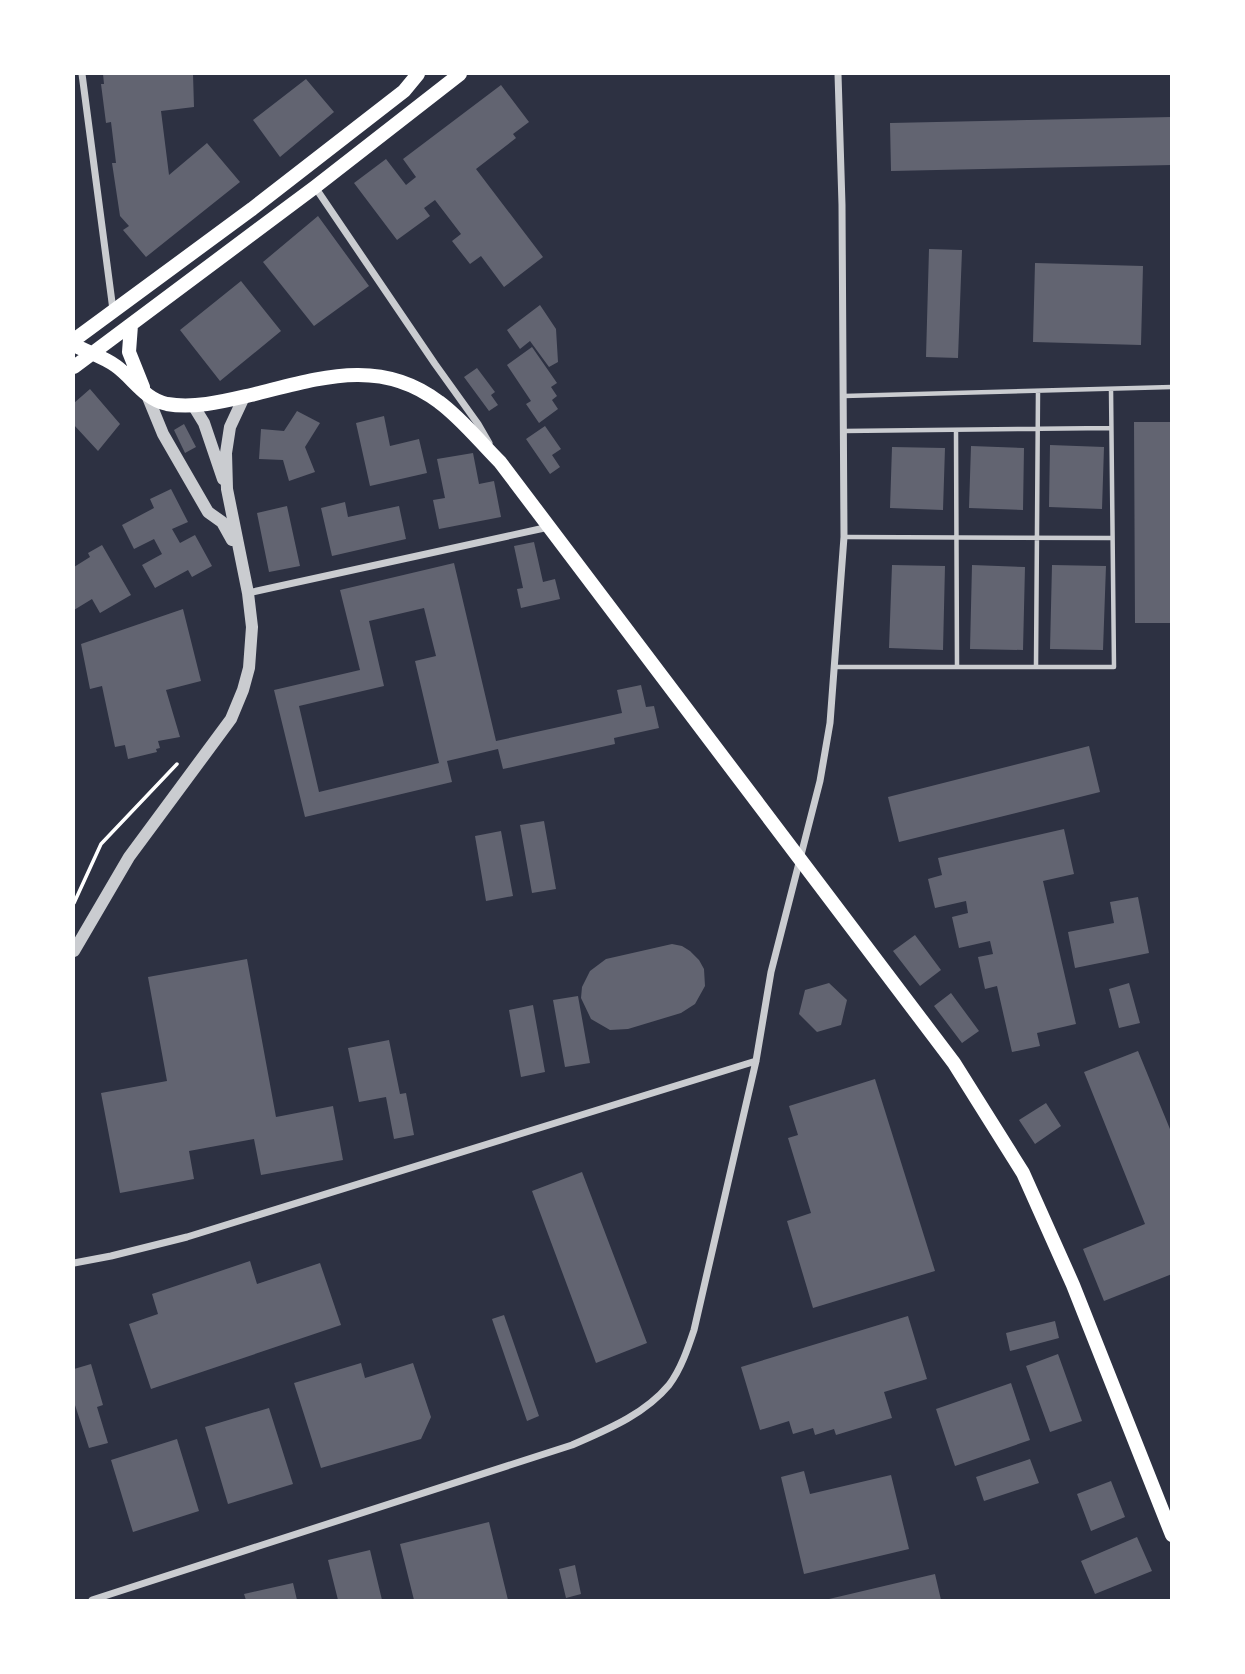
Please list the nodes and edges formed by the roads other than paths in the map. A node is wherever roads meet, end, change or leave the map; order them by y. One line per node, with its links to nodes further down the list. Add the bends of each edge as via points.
1 (82, 74): 6 (street)
2 (418, 74): 6 (main road, via 404,91 253,209)
3 (460, 74): 5 (main road)
4 (838, 74): 15 (street)
5 (315, 187): 7 (main road); 22 (street)
6 (113, 310): 8 (main road)
7 (131, 325): 9 (main road); 14 (main road, via 129,352)
8 (74, 343): 9 (main road)
9 (93, 355): 10 (main road); 14 (main road, via 115,366)
10 (74, 367)
11 (1171, 387): 12 (lane)
12 (1111, 389): 13 (lane); 18 (lane)
13 (1038, 391): 15 (lane); 19 (lane)
14 (147, 395): 17 (main road, via 164,403); 29 (street, via 163,434 208,512 222,522)
15 (843, 396): 21 (street)
16 (244, 397): 17 (main road); 22 (main road, via 335,376 388,377 439,402); 23 (street, via 230,427)
17 (193, 405): 23 (street)
18 (1111, 428): 19 (lane); 28 (lane)
19 (1038, 429): 20 (lane); 27 (lane)
20 (956, 430): 21 (lane); 26 (lane)
21 (843, 431): 25 (street)
22 (500, 462): 24 (main road)
23 (227, 489): 29 (street)
24 (550, 527): 30 (street); 34 (main road)
25 (844, 537): 26 (lane); 31 (street)
26 (956, 537): 27 (lane); 32 (lane)
27 (1037, 538): 28 (lane); 33 (lane)
28 (1112, 538): 33 (lane, via 1114,667)
29 (241, 555): 30 (street)
30 (248, 593): 35 (street, via 249,668 231,719 129,857)
31 (834, 667): 32 (lane); 34 (street, via 820,781)
32 (957, 667): 33 (lane)
33 (1036, 667)
34 (800, 858): 36 (street, via 771,972); 38 (main road, via 954,1063 1023,1173 1073,1286)
35 (74, 951)
36 (756, 1061): 37 (street, via 187,1237); 39 (street, via 694,1330 669,1384 646,1406 615,1427 572,1445)
37 (74, 1263)
38 (1171, 1535)
39 (92, 1601)

